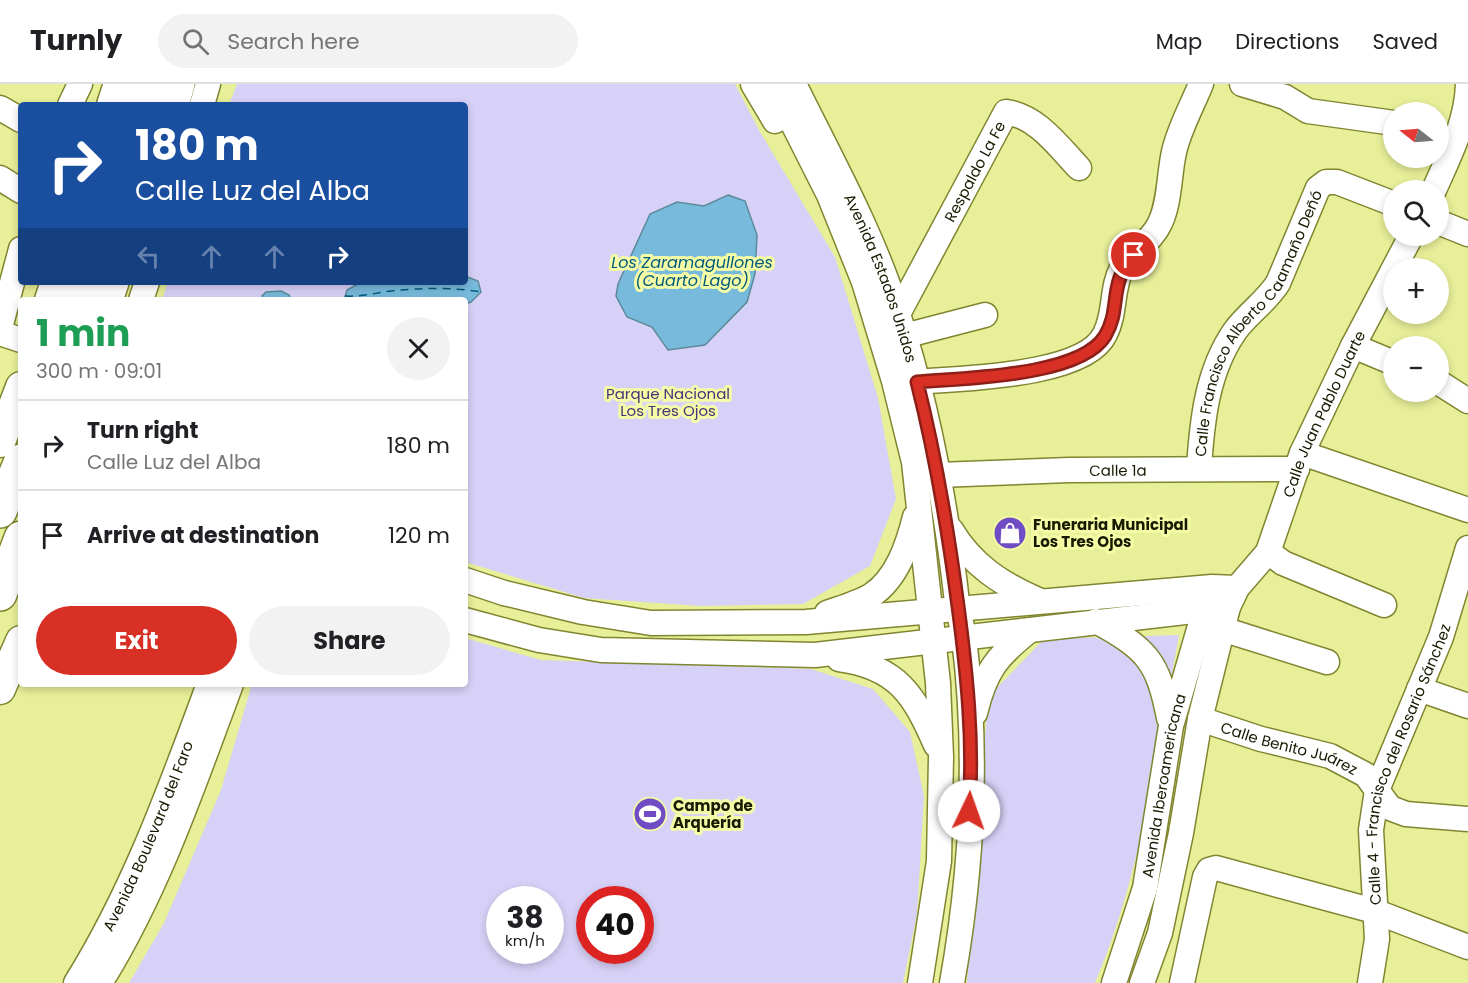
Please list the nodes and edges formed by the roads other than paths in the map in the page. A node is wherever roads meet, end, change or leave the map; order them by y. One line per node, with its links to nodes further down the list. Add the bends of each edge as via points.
1 (80, 84): 14 (street)
2 (119, 84): 15 (main road)
3 (148, 84): 16 (highway)
4 (178, 84): 17 (highway)
5 (208, 84): 18 (street)
6 (753, 84): 29 (street)
7 (773, 84): 29 (street, Avenida Estados Unidos)
8 (794, 84): 27 (street, Avenida Estados Unidos)
9 (811, 84): 27 (street)
10 (1201, 84): 40 (street, via 1174,148 1160,224 1123,267 1105,336 1095,346 1059,365)
11 (1242, 84): 13 (street)
12 (1468, 84): 22 (street, via 1467,104)
13 (1288, 91): 21 (street, via 1308,111)
14 (71, 102)
15 (113, 102)
16 (142, 102)
17 (173, 102)
18 (203, 102)
19 (0, 108): 20 (street)
20 (18, 118)
21 (1383, 121)
22 (1449, 135)
23 (1079, 168): 34 (street, Respaldo La Fe, via 1040,127 1018,113 1006,112)
24 (0, 178): 25 (street)
25 (18, 189)
26 (1383, 200): 48 (street, Calle Francisco Alberto Caamaño Deñó, via 1337,182 1326,182 1318,188 1278,283 1236,329 1219,357 1202,417)
27 (855, 207): 34 (street, Avenida Estados Unidos)
28 (1449, 226): 30 (street)
29 (844, 231): 51 (street, Avenida Estados Unidos, via 894,381 914,462)
30 (1468, 234)
31 (1406, 246): 38 (street, Calle Juan Pablo Duarte)
32 (18, 260): 35 (street)
33 (985, 315): 34 (street)
34 (901, 325): 40 (street, Avenida Estados Unidos)
35 (0, 328)
36 (0, 333): 37 (street)
37 (18, 339)
38 (1353, 346): 39 (street); 45 (street, Calle Juan Pablo Duarte)
39 (1383, 358)
40 (917, 382): 49 (street, Avenida Estados Unidos)
41 (1449, 389): 43 (street)
42 (18, 395): 44 (main road)
43 (1468, 401)
44 (0, 442)
45 (1299, 461): 48 (street, Calle 1a); 52 (street, Calle 1a); 57 (street, Calle Juan Pablo Duarte)
46 (18, 464): 50 (highway)
47 (18, 466): 53 (highway)
48 (1199, 468): 49 (street, Calle 1a)
49 (938, 475): 54 (street, Avenida Estados Unidos)
50 (0, 496)
51 (918, 503): 67 (street, Avenida Estados Unidos); 70 (street, via 908,545 888,580 871,595)
52 (1468, 510)
53 (0, 511)
54 (949, 526): 62 (street, via 961,547 981,568 1008,587); 65 (street, Avenida Estados Unidos)
55 (18, 546): 61 (highway)
56 (1468, 548): 58 (street, Calle 4 - Francisco del Rosario Sánchez)
57 (1268, 552): 63 (street, via 1283,563); 64 (street, Calle Juan Pablo Duarte)
58 (1464, 576): 80 (street, Calle 4 - Francisco del Rosario Sánchez)
59 (468, 581): 70 (street, via 583,612 651,623)
60 (1212, 587): 62 (street); 64 (street); 66 (street, Avenida Iberoamericana)
61 (0, 594)
62 (1041, 601): 65 (street)
63 (1384, 605)
64 (1229, 608): 66 (street); 76 (street); 82 (street, Avenida Iberoamericana)
65 (958, 609): 67 (street); 72 (street, Avenida Estados Unidos)
66 (1203, 609): 69 (street); 83 (street, Avenida Iberoamericana)
67 (929, 612): 70 (street); 73 (street, Avenida Estados Unidos)
68 (468, 621): 75 (street, via 539,640 601,650)
69 (1096, 621): 71 (street); 83 (street, via 1147,655 1162,684)
70 (807, 622)
71 (1031, 629): 72 (street); 84 (street, via 1006,649 982,683)
72 (964, 638): 73 (street); 84 (street, Avenida Estados Unidos)
73 (932, 642): 75 (street); 85 (street, Avenida Estados Unidos)
74 (18, 647): 79 (main road)
75 (816, 655): 85 (street, via 857,661 891,676 918,704)
76 (1327, 662)
77 (208, 687): 90 (street, Avenida Boulevard del Faro, via 162,813 122,902)
78 (230, 687): 91 (street, Avenida Boulevard del Faro, via 168,852)
79 (0, 689)
80 (1419, 689): 81 (street); 86 (street, Calle 4 - Francisco del Rosario Sánchez)
81 (1468, 706)
82 (1200, 719): 86 (street, Calle Benito Juárez, via 1330,756 1366,775); 95 (street, Avenida Iberoamericana, via 1160,933)
83 (1171, 726): 94 (street, Avenida Iberoamericana, via 1144,888)
84 (970, 733): 93 (street, Avenida Estados Unidos, via 965,881)
85 (941, 757): 92 (street, Avenida Estados Unidos, via 939,861)
86 (1377, 790): 87 (street, Calle Benito Juárez, via 1390,808 1406,814); 88 (street, Calle 4 - Francisco del Rosario Sánchez, via 1371,830)
87 (1468, 819)
88 (1374, 911): 89 (street); 96 (street, via 1216,868 1209,870); 97 (street, Calle 4 - Francisco del Rosario Sánchez, via 1377,939)
89 (1468, 947)
90 (76, 983)
91 (100, 983)
92 (920, 983)
93 (952, 983)
94 (1114, 983)
95 (1142, 983)
96 (1182, 983)
97 (1370, 983)

